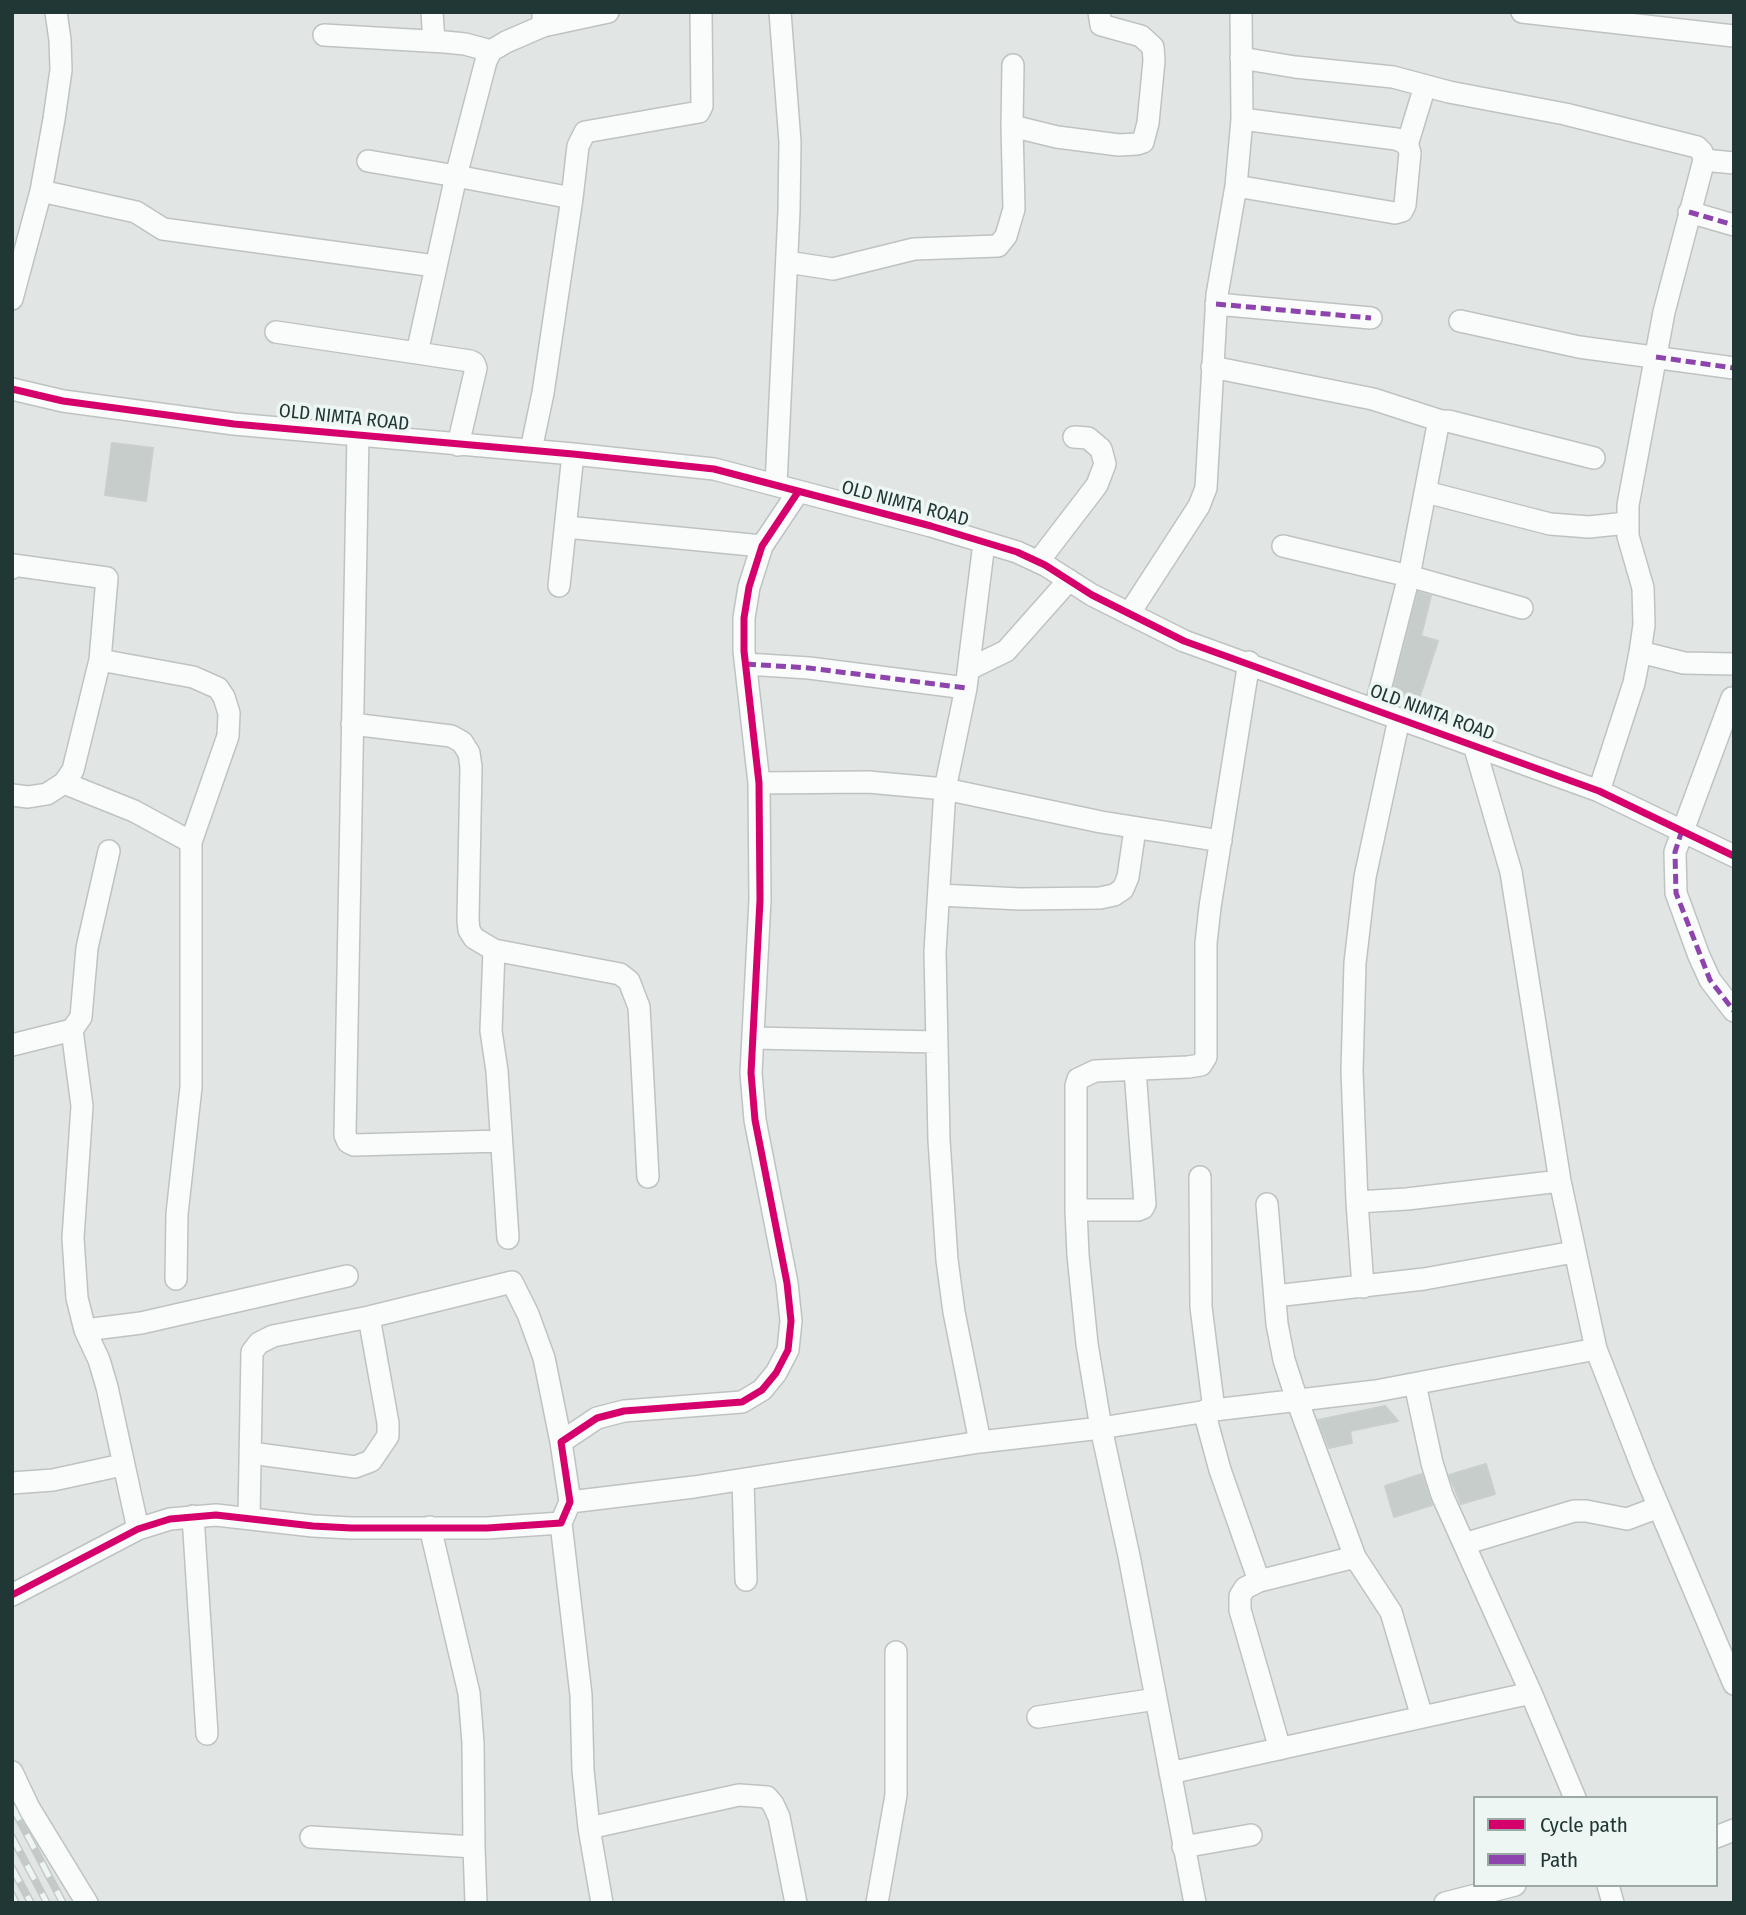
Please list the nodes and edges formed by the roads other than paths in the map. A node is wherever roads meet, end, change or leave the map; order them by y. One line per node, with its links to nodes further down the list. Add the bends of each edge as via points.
1 (56, 12): 25 (street, via 61,70)
2 (432, 12): 12 (street)
3 (608, 12): 9 (street)
4 (701, 12): 26 (street, via 699,112 585,132)
5 (780, 12): 29 (street, via 790,142)
6 (1099, 12): 18 (street, via 1101,25 1141,36 1153,47 1143,142 1119,145)
7 (1241, 12): 14 (street)
8 (1522, 12): 11 (street)
9 (543, 19): 13 (street)
10 (324, 35): 12 (street)
11 (1734, 36)
12 (434, 41): 13 (street)
13 (491, 51): 23 (street)
14 (1241, 58): 16 (street); 17 (street)
15 (1013, 65): 18 (street)
16 (1425, 86): 19 (street); 20 (street, via 1697,147)
17 (1242, 119): 19 (street, via 1396,139); 24 (street)
18 (1012, 126): 29 (street, via 1013,217 998,246 914,249 833,269)
19 (1407, 145): 24 (street, via 1405,205 1395,213)
20 (1704, 160): 22 (street); 27 (street)
21 (368, 161): 23 (street)
22 (1734, 163)
23 (456, 176): 26 (street); 30 (street)
24 (1236, 186): 32 (street)
25 (41, 191): 30 (street, via 136,212 163,229); 31 (street)
26 (572, 198): 45 (street)
27 (1689, 212): 28 (street); 37 (street)
28 (1734, 225)
29 (787, 262): 48 (street)
30 (435, 266): 36 (street)
31 (12, 299)
32 (1216, 304): 33 (street); 38 (street)
33 (1371, 318)
34 (1460, 321): 37 (street, via 1569,346)
35 (276, 332): 36 (street)
36 (417, 353): 44 (street, via 474,363 476,374)
37 (1656, 357): 39 (street); 51 (street, via 1632,477)
38 (1212, 367): 41 (street, via 1373,399); 62 (street, via 1206,488)
39 (1734, 368)
40 (12, 389): 42 (street, OLD NIMTA ROAD, via 63,401 234,424)
41 (1441, 421): 47 (street); 50 (street)
42 (358, 435): 44 (street, OLD NIMTA ROAD); 72 (street)
43 (1074, 437): 56 (street, via 1088,438 1101,449 1105,464 1097,485)
44 (458, 445): 45 (street, OLD NIMTA ROAD)
45 (531, 450): 46 (street, OLD NIMTA ROAD)
46 (573, 454): 48 (street, OLD NIMTA ROAD, via 714,469); 60 (street)
47 (1594, 458)
48 (776, 485): 49 (street, OLD NIMTA ROAD)
49 (798, 492): 53 (street, OLD NIMTA ROAD); 54 (street)
50 (1426, 492): 51 (street, via 1550,524); 58 (street)
51 (1628, 523): 63 (street, via 1643,588)
52 (576, 528): 54 (street)
53 (984, 542): 56 (street, OLD NIMTA ROAD); 68 (street)
54 (762, 545): 66 (street, via 744,618)
55 (1283, 546): 58 (street)
56 (1038, 562): 59 (street, OLD NIMTA ROAD)
57 (12, 568): 64 (street, via 107,578)
58 (1409, 576): 61 (street); 70 (street)
59 (1069, 580): 62 (street, OLD NIMTA ROAD); 68 (street, via 1006,651)
60 (559, 586)
61 (1522, 608)
62 (1129, 614): 65 (street, OLD NIMTA ROAD, via 1184,641)
63 (1640, 652): 67 (street, via 1684,663); 77 (street)
64 (100, 660): 74 (street, via 73,770); 81 (street, via 193,677 218,688 225,697 229,736)
65 (1248, 662): 70 (street, OLD NIMTA ROAD); 82 (street)
66 (746, 664): 68 (street); 75 (street)
67 (1734, 664)
68 (968, 679): 76 (street)
69 (1732, 698): 80 (street)
70 (1375, 709): 71 (street, OLD NIMTA ROAD)
71 (1399, 719): 73 (street, OLD NIMTA ROAD); 97 (street, via 1365,877 1355,963 1352,1071)
72 (352, 724): 86 (street, via 452,736 469,753 469,930); 93 (street, via 345,1135 354,1145)
73 (1474, 745): 77 (street, OLD NIMTA ROAD); 96 (street, via 1511,872)
74 (64, 783): 78 (street, via 47,794); 81 (street, via 134,811)
75 (759, 783): 76 (street, via 868,782); 89 (street)
76 (945, 789): 79 (street); 85 (street)
77 (1599, 791): 80 (street, OLD NIMTA ROAD)
78 (12, 795)
79 (1135, 829): 82 (street); 85 (street, via 1124,890 1114,895 1020,899)
80 (1682, 830): 84 (street, OLD NIMTA ROAD); 87 (street, via 1675,852 1676,893 1710,980)
81 (191, 842): 103 (street, via 191,1087 178,1200)
82 (1221, 842): 92 (street, via 1206,943 1206,1057 1201,1065 1188,1068)
83 (109, 851): 88 (street, via 88,947 81,1017)
84 (1734, 856)
85 (939, 895): 90 (street)
86 (494, 950): 93 (street, via 491,1031); 94 (street, via 620,974 629,981 639,1007)
87 (1734, 1011)
88 (72, 1030): 91 (street); 107 (street, via 82,1106 74,1275)
89 (754, 1038): 90 (street); 113 (street, via 755,1120 787,1283 788,1350 762,1390 742,1402 624,1411 597,1418)
90 (937, 1042): 114 (street, via 947,1260)
91 (12, 1045)
92 (1135, 1070): 99 (street, via 1095,1071 1078,1079); 99 (street, via 1143,1208)
93 (501, 1141): 100 (street)
94 (648, 1177)
95 (1200, 1177): 111 (street, via 1201,1307)
96 (1560, 1181): 97 (street); 101 (street)
97 (1357, 1202): 104 (street)
98 (1267, 1205): 105 (street)
99 (1076, 1210): 112 (street, via 1087,1344)
100 (508, 1238)
101 (1574, 1252): 104 (street); 108 (street)
102 (347, 1276): 107 (street)
103 (176, 1279)
104 (1363, 1287): 105 (street)
105 (1275, 1296): 110 (street, via 1280,1340)
106 (369, 1317): 113 (street, via 512,1282 544,1358); 115 (street, via 273,1336 259,1343 251,1365); 115 (street, via 388,1423 382,1449 371,1461 355,1467)
107 (85, 1330): 116 (street, via 103,1371)
108 (1596, 1349): 109 (street); 120 (street)
109 (1416, 1384): 110 (street); 126 (street, via 1432,1463)
110 (1297, 1400): 111 (street); 127 (street)
111 (1209, 1410): 112 (street); 129 (street, via 1220,1471)
112 (1101, 1428): 114 (street); 134 (street)
113 (561, 1442): 119 (street)
114 (980, 1442): 117 (street)
115 (251, 1453): 122 (street)
116 (122, 1465): 118 (street); 125 (street)
117 (743, 1480): 119 (street); 128 (street)
118 (12, 1483)
119 (570, 1502): 123 (street)
120 (1659, 1507): 126 (street, via 1627,1519 1574,1511); 132 (street)
121 (193, 1516): 122 (street); 125 (street); 137 (street)
122 (248, 1517): 124 (street, via 313,1526)
123 (561, 1522): 124 (street); 142 (street)
124 (430, 1527): 145 (street, via 469,1693)
125 (138, 1529): 130 (street)
126 (1464, 1544): 133 (street)
127 (1355, 1557): 129 (street); 136 (street, via 1391,1612)
128 (746, 1580)
129 (1259, 1581): 138 (street, via 1245,1588 1240,1610)
130 (12, 1595)
131 (896, 1652): 152 (street, via 896,1795)
132 (1734, 1684)
133 (1531, 1693): 136 (street); 141 (street)
134 (1156, 1699): 135 (street); 140 (street)
135 (1038, 1717)
136 (1422, 1717): 138 (street)
137 (207, 1734)
138 (1280, 1749): 140 (street)
139 (12, 1772): 148 (street)
140 (1170, 1773): 146 (street)
141 (1574, 1796)
142 (589, 1828): 150 (street); 151 (street, via 739,1795 767,1797 779,1817)
143 (1251, 1835): 146 (street)
144 (311, 1837): 145 (street)
145 (474, 1847): 149 (street)
146 (1183, 1847): 153 (street)
147 (1507, 1887): 154 (street)
148 (87, 1903)
149 (475, 1903)
150 (602, 1903)
151 (796, 1903)
152 (877, 1903)
153 (1195, 1903)
154 (1445, 1903)

